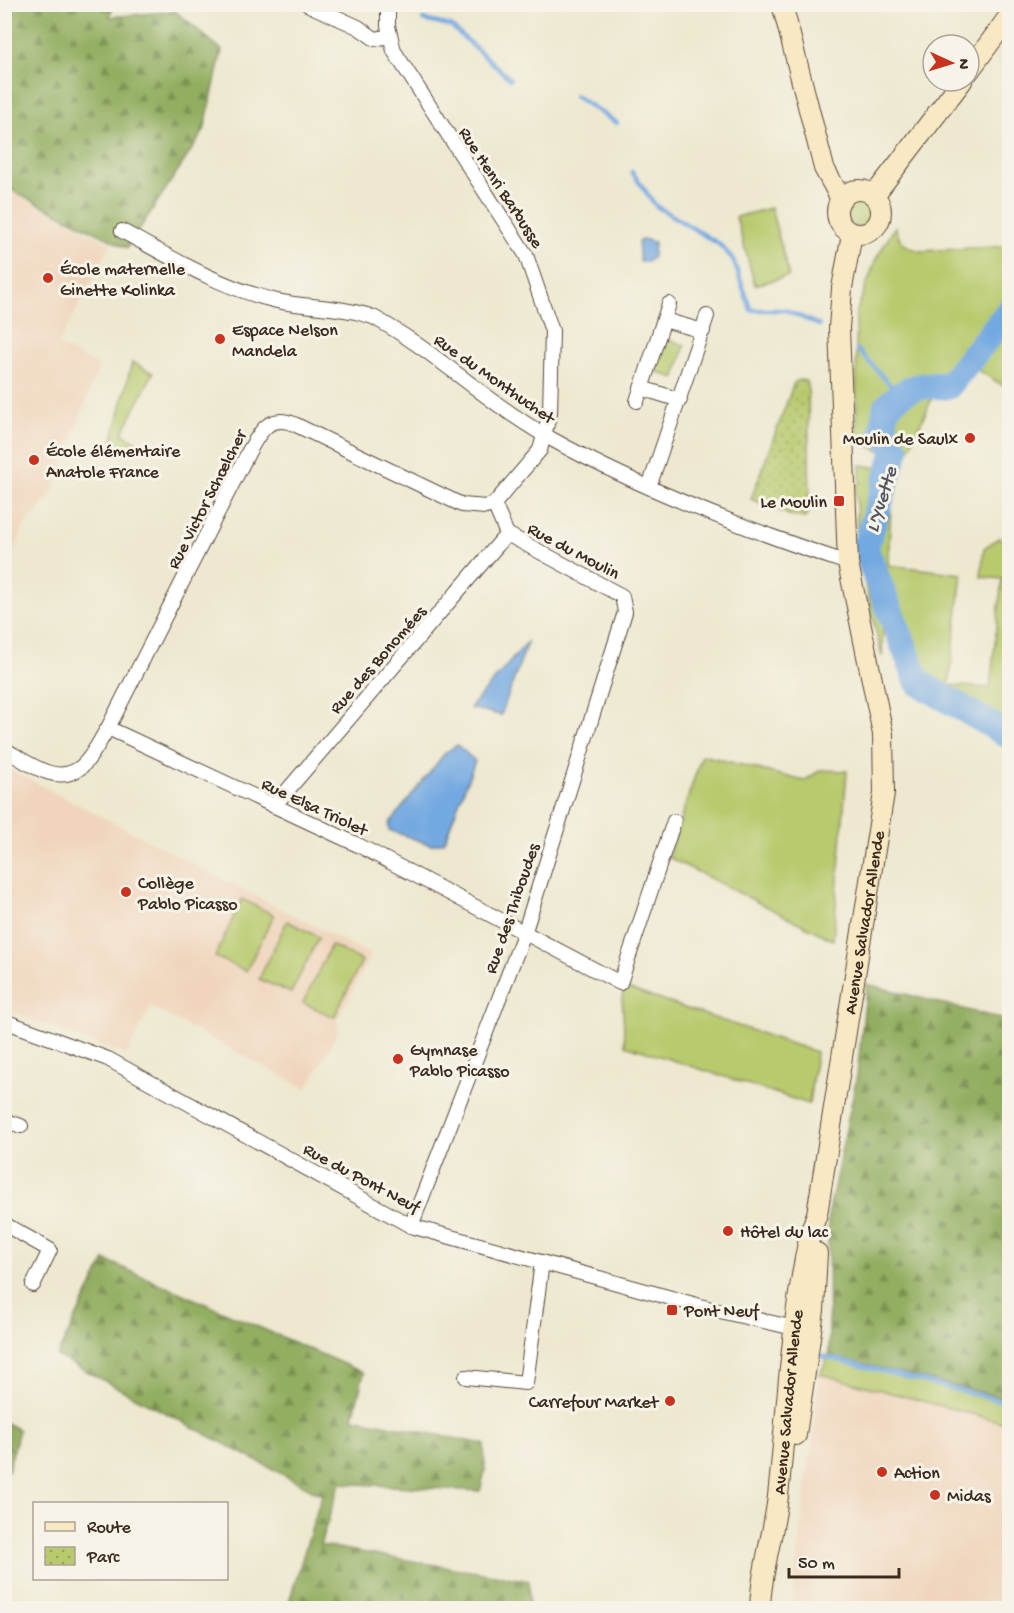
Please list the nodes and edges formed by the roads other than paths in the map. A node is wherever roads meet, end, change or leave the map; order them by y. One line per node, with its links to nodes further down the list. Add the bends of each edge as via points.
1 (307, 4): 5 (street, via 375,39)
2 (388, 4): 5 (street, Rue Henri Barbusse)
3 (782, 4): 9 (main road, via 824,168)
4 (1010, 15): 6 (main road)
5 (390, 36): 17 (street, Rue Henri Barbusse, via 394,51 526,255 552,331 550,412)
6 (981, 55)
7 (953, 93): 8 (main road, via 879,189)
8 (870, 193): 9 (main road, via 851,191); 11 (main road, via 880,203 881,218 873,230)
9 (841, 199): 11 (main road, via 838,219)
10 (122, 231): 17 (street, Rue du Monthuchet, via 230,288 279,301 373,316)
11 (852, 234): 21 (main road, Avenue Salvador Allende, via 839,328)
12 (669, 304): 14 (street)
13 (707, 316): 15 (street)
14 (664, 320): 15 (street); 16 (street, via 639,394)
15 (703, 331): 16 (street)
16 (680, 400): 18 (street)
17 (545, 435): 18 (street, Rue du Monthuchet); 19 (street, via 540,450)
18 (649, 487): 21 (street, Rue du Monthuchet)
19 (494, 504): 20 (street, Rue du Moulin); 23 (street, Rue Victor Schœlcher, via 462,505 294,424 283,420 271,422 248,453)
20 (507, 534): 22 (street, Rue du Moulin); 25 (street, Rue des Bonomées)
21 (848, 563): 35 (main road, Avenue Salvador Allende, via 883,734 884,793 817,1215 811,1229)
22 (621, 596): 27 (street, Rue des Thiboudes, via 625,612)
23 (108, 728): 24 (street, via 81,767 64,776 47,773); 25 (street, Rue Elsa Triolet)
24 (4, 749)
25 (274, 806): 27 (street, Rue Elsa Triolet, via 358,845)
26 (674, 821): 27 (street, Rue Elsa Triolet, via 620,983)
27 (524, 934): 32 (street, Rue des Thiboudes)
28 (4, 1022): 32 (street, Rue du Pont Neuf, via 108,1059)
29 (4, 1120): 30 (street)
30 (21, 1126)
31 (4, 1224): 34 (street, via 50,1250)
32 (411, 1226): 33 (street, Rue du Pont Neuf)
33 (542, 1262): 35 (street, Rue du Pont Neuf); 36 (street, via 526,1383)
34 (33, 1285)
35 (802, 1330): 37 (main road, Avenue Salvador Allende); 38 (main road, via 788,1500 772,1584)
36 (466, 1377)
37 (759, 1608)
38 (772, 1608)

